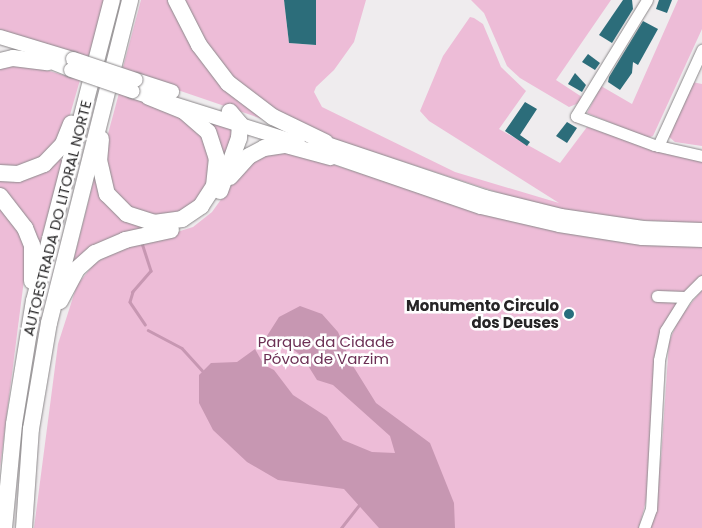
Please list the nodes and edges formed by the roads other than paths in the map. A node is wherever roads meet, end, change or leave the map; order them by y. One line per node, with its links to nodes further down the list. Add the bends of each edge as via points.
1 (112, 0): 12 (highway, AUTOESTRADA DO LITORAL NORTE)
2 (130, 0): 14 (highway, AUTOESTRADA DO LITORAL NORTE)
3 (176, 0): 17 (highway, via 199,45 228,83 273,117)
4 (648, 0): 16 (street, via 576,116)
5 (0, 37): 10 (main road)
6 (0, 45): 9 (main road)
7 (702, 50): 16 (street)
8 (0, 61): 9 (highway, via 13,58)
9 (48, 62): 10 (main road)
10 (72, 64): 11 (main road, bridge)
11 (134, 86): 13 (main road); 15 (main road)
12 (87, 96): 19 (highway, via 55,155 30,171); 27 (highway, AUTOESTRADA DO LITORAL NORTE)
13 (149, 97): 14 (highway, via 184,111 208,132 217,159 214,186 201,206 182,220 154,223 127,214 107,194 99,160); 15 (main road)
14 (99, 116): 28 (highway, AUTOESTRADA DO LITORAL NORTE)
15 (235, 118): 17 (main road); 20 (highway)
16 (658, 146): 18 (street)
17 (328, 150): 20 (highway, via 286,145 264,148 249,156); 22 (main road, via 561,216 643,228); 23 (main road, via 481,207 559,225 642,238)
18 (702, 156)
19 (0, 173)
20 (224, 184): 28 (highway, via 207,210 183,227 125,240 95,253 77,269)
21 (0, 196): 27 (highway, via 17,214 32,245)
22 (702, 230)
23 (702, 240)
24 (702, 281): 26 (street)
25 (657, 296): 26 (street)
26 (686, 297): 31 (street, via 666,330 660,360 650,510)
27 (34, 301): 29 (highway, AUTOESTRADA DO LITORAL NORTE, via 14,424)
28 (49, 323): 30 (highway, AUTOESTRADA DO LITORAL NORTE, via 31,429)
29 (4, 528)
30 (24, 528)
31 (644, 528)

